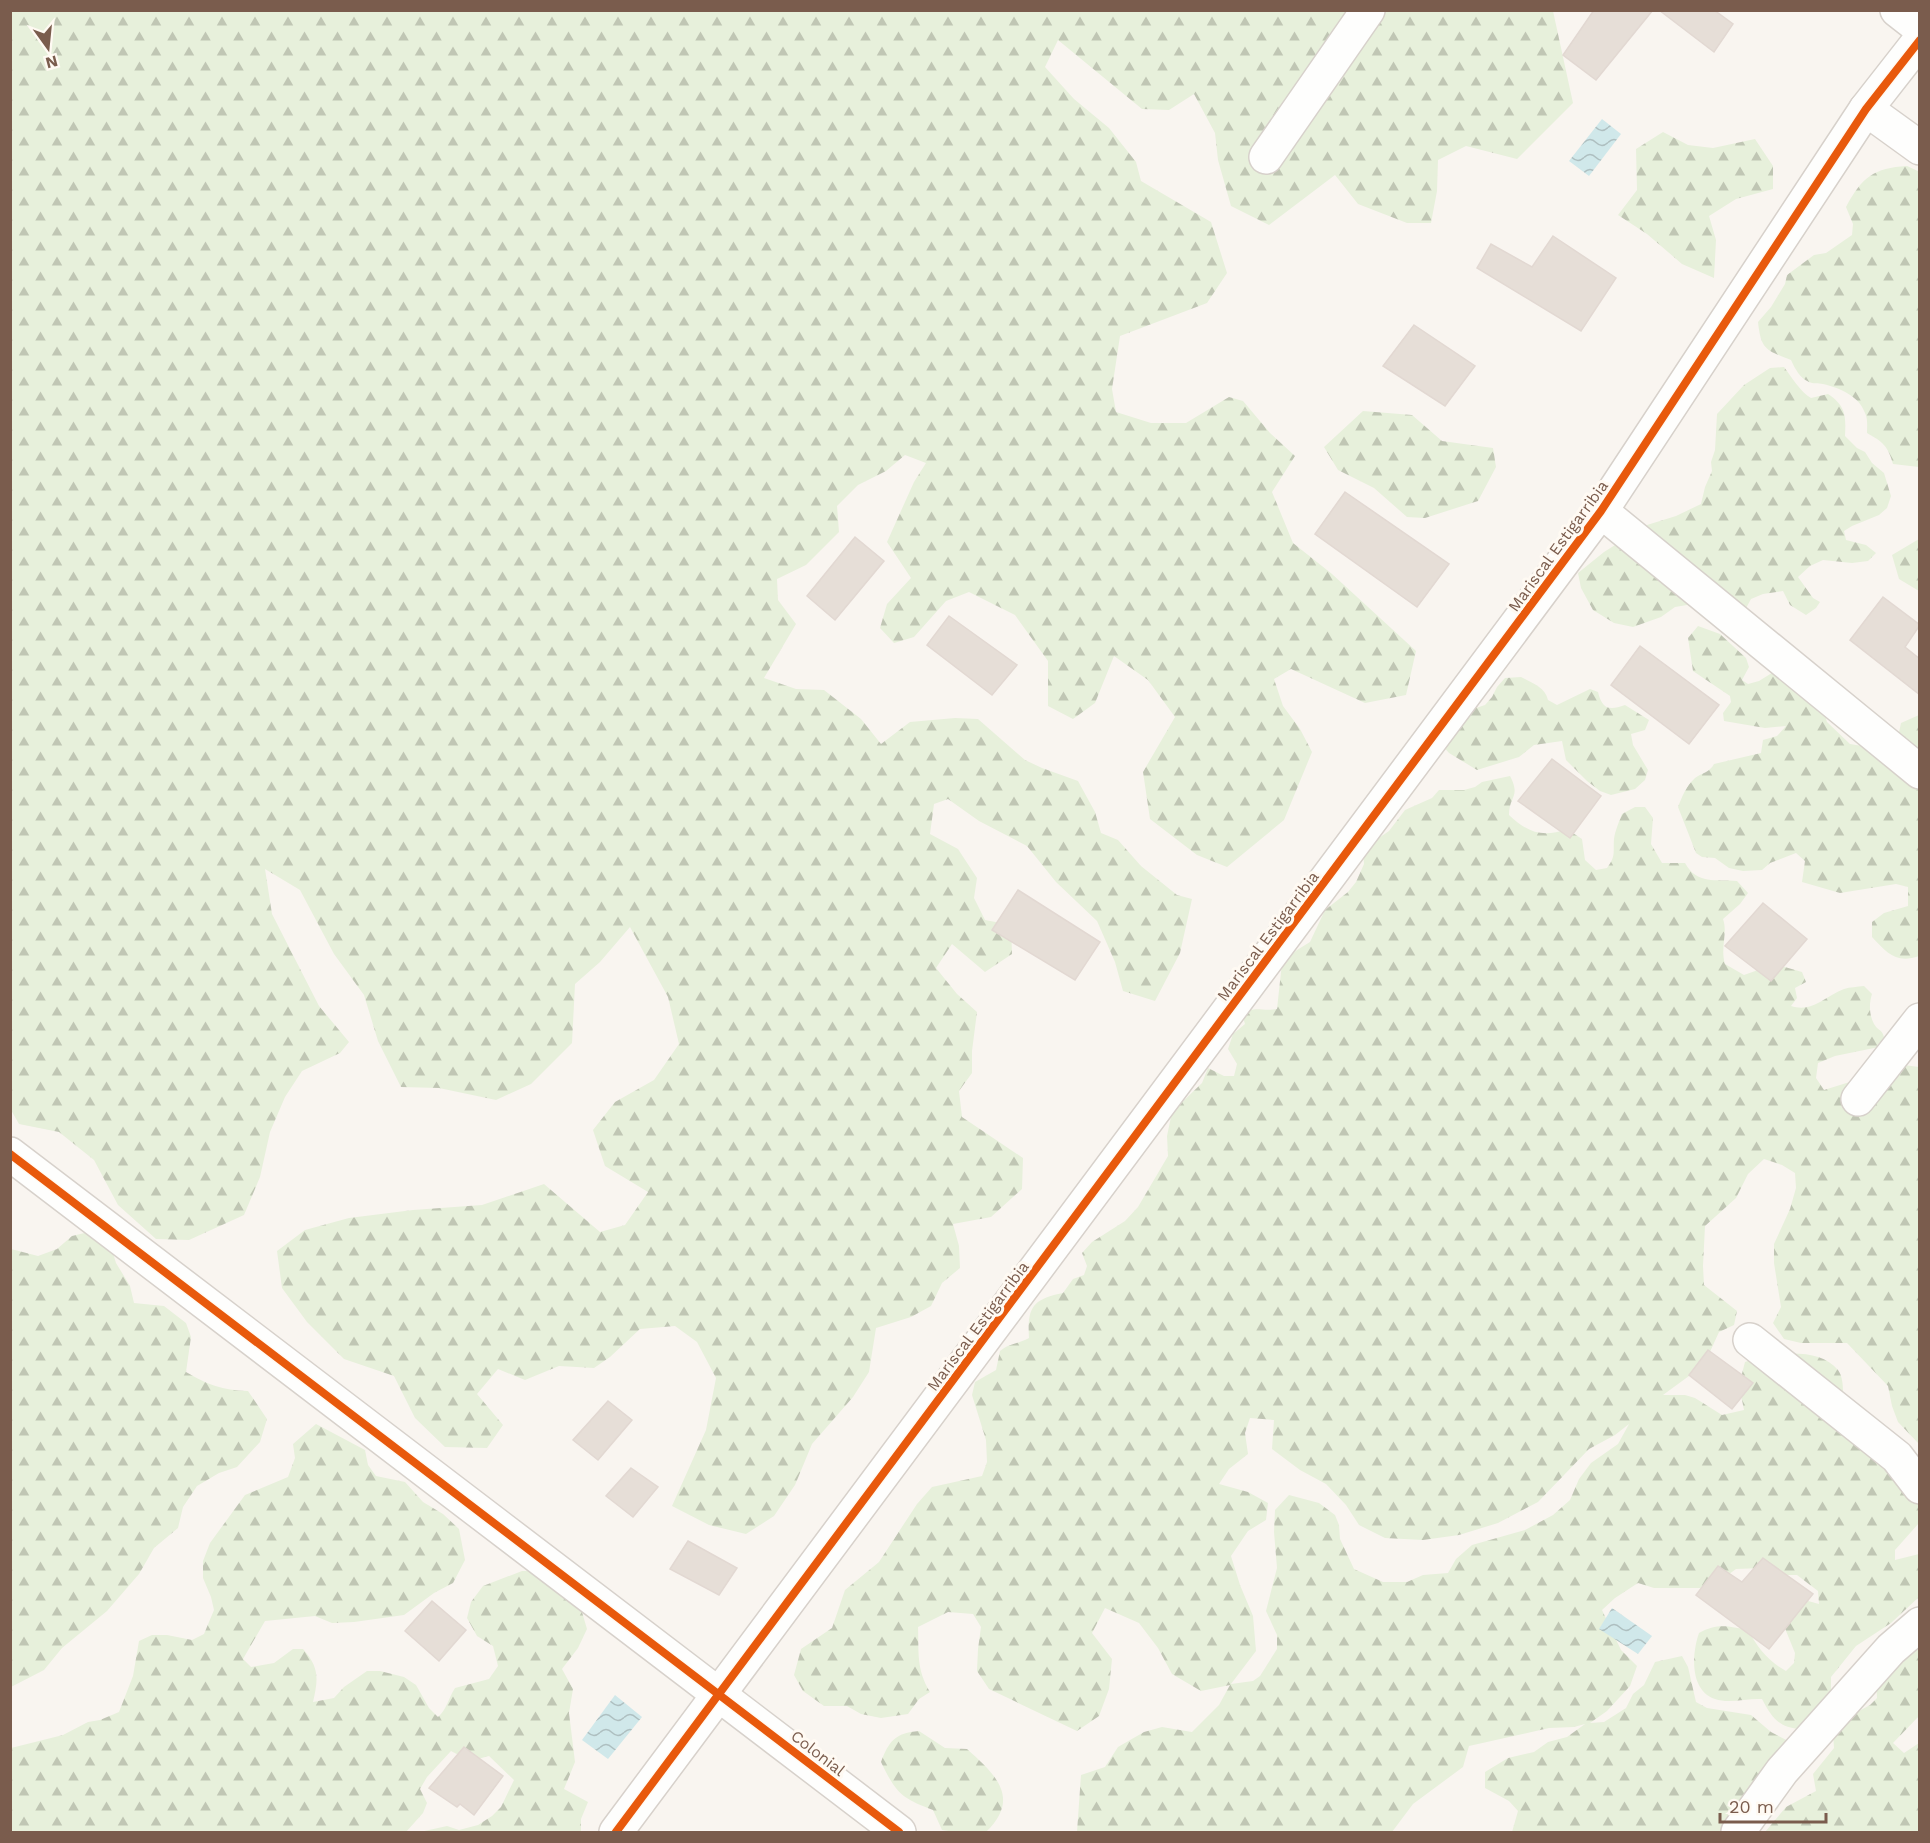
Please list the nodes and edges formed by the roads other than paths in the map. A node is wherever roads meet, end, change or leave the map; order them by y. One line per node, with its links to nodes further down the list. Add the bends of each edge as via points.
1 (1368, 10): 7 (street)
2 (1897, 10): 3 (street)
3 (1920, 28)
4 (1920, 40): 5 (street, Mariscal Estigarribia)
5 (1866, 110): 6 (street); 8 (street, Mariscal Estigarribia)
6 (1920, 148)
7 (1266, 157)
8 (1602, 511): 9 (street); 16 (street, Mariscal Estigarribia)
9 (1920, 772)
10 (1920, 1020): 11 (street)
11 (1858, 1099)
12 (10, 1154): 16 (street, Colonial)
13 (1750, 1341): 14 (street, via 1897,1457)
14 (1920, 1487)
15 (1920, 1624): 19 (street, via 1891,1649 1782,1771)
16 (720, 1695): 17 (street, Mariscal Estigarribia); 18 (street, Colonial)
17 (616, 1833)
18 (899, 1833)
19 (1738, 1833)

